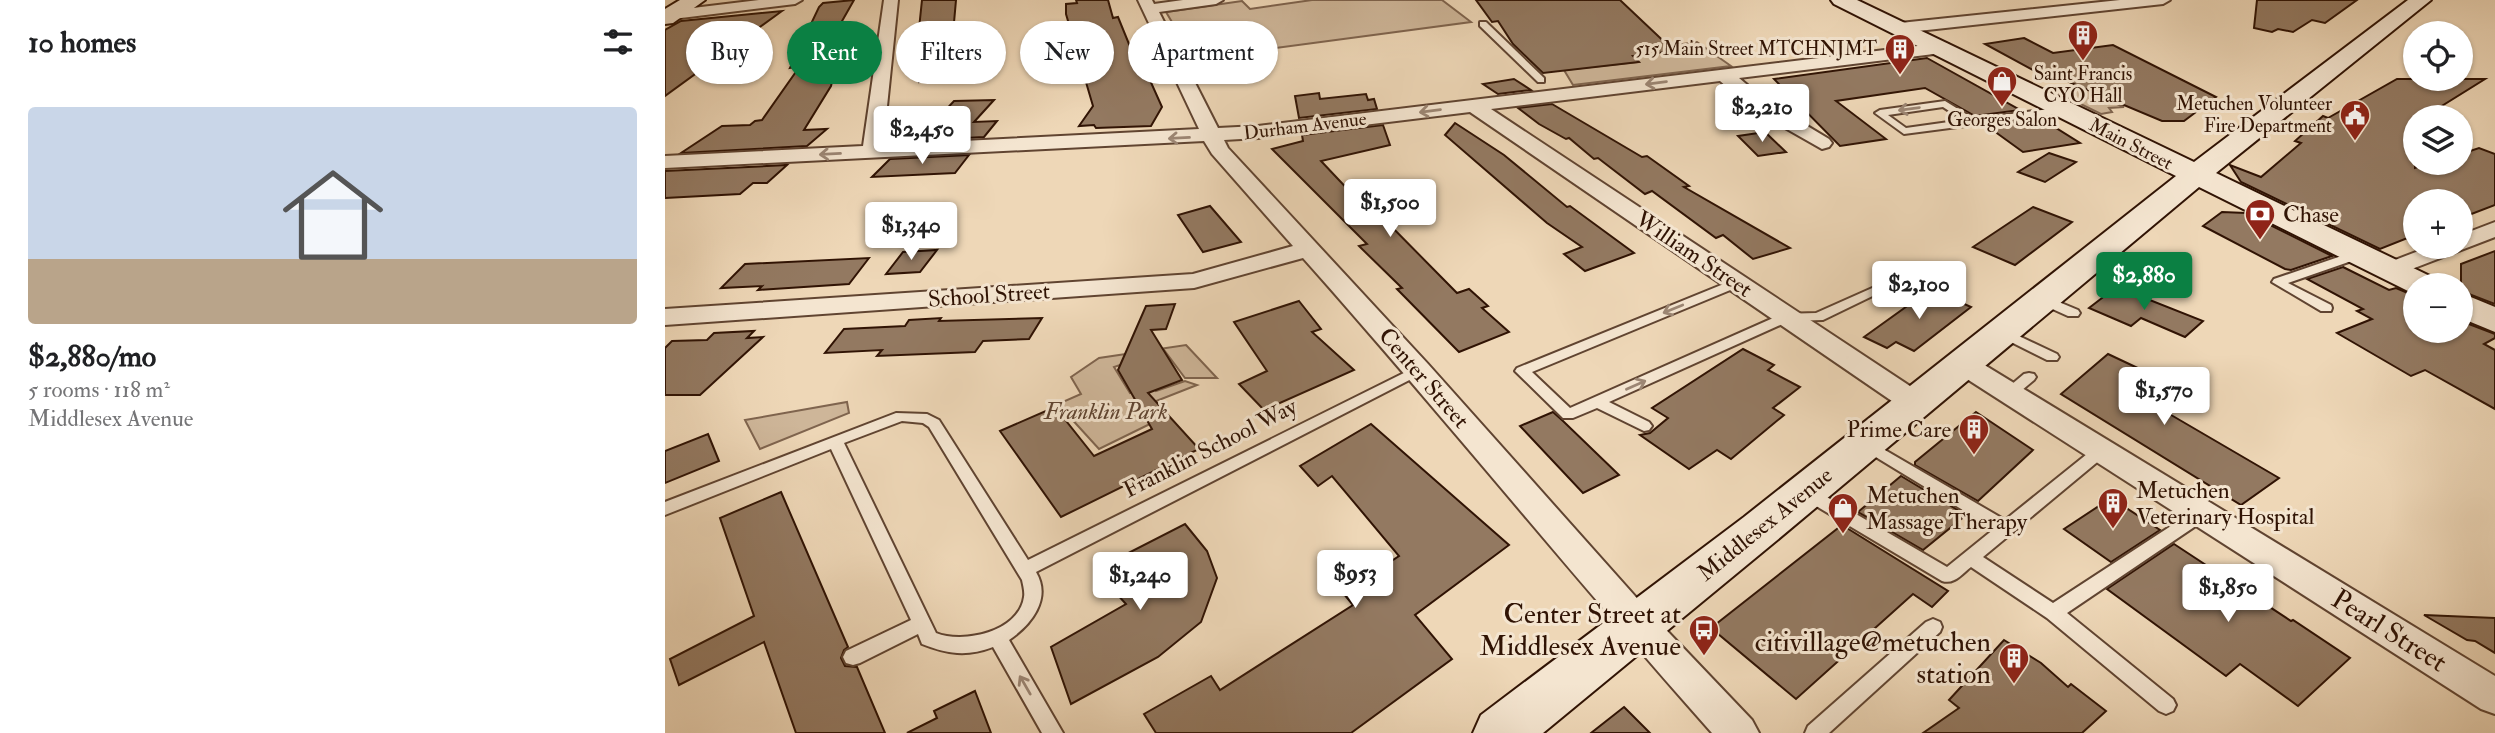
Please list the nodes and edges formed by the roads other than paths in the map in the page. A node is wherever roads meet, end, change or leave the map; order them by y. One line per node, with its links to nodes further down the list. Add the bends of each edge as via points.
1 (695, 0): 9 (main road)
2 (795, 0): 9 (street)
3 (891, 0): 20 (street)
4 (1216, 0): 8 (street)
5 (1841, 0): 11 (main road, Main Street)
6 (2163, 0): 11 (street)
7 (2418, 0): 22 (main road, Middlesex Avenue)
8 (1148, 5): 18 (street, Center Street)
9 (666, 17)
10 (1483, 24): 14 (lane)
11 (1900, 28): 12 (main road, Main Street)
12 (1942, 48): 13 (street, Durham Avenue); 16 (main road, Main Street)
13 (1724, 75): 15 (street, Durham Avenue, one-way to 15); 19 (street, via 1770,113)
14 (1541, 80)
15 (1473, 106): 18 (street, Durham Avenue, one-way to 18); 30 (street, William Street)
16 (2065, 110): 17 (lane); 22 (main road, Main Street)
17 (1972, 122): 17 (lane, one-way to 17, via 1945,104 1880,113 1904,131)
18 (1210, 136): 20 (street, Durham Avenue, one-way to 20); 25 (street, Center Street)
19 (1822, 143)
20 (871, 152): 21 (street, Durham Avenue, one-way to 21)
21 (665, 162)
22 (2195, 175): 26 (main road, Main Street); 37 (main road, Middlesex Avenue, via 2058,306)
23 (2494, 230): 24 (street)
24 (2473, 238)
25 (1308, 249): 34 (street, School Street, via 1194,281); 40 (street, Center Street)
26 (2359, 254): 28 (main road, Main Street); 32 (lane, via 2278,282)
27 (2419, 259): 28 (street)
28 (2391, 270): 29 (main road, Main Street)
29 (2403, 276)
30 (1736, 283): 35 (street, William Street); 41 (lane, one-way to 41, via 1522,371 1568,415)
31 (1882, 288): 35 (lane, via 1818,317)
32 (2326, 308)
33 (2473, 310): 36 (main road)
34 (665, 317)
35 (1787, 317): 41 (lane, one-way to 35); 42 (street, William Street)
36 (2495, 321)
37 (2002, 332): 38 (lane); 39 (main road, Middlesex Avenue)
38 (2052, 357)
39 (1963, 364): 42 (main road, Middlesex Avenue); 46 (street, Pearl Street, via 2019,385)
40 (1418, 370): 52 (lane, Franklin School Way); 55 (street, Center Street)
41 (1597, 402): 43 (lane)
42 (1915, 403): 45 (main road, Middlesex Avenue)
43 (1644, 426)
44 (835, 441): 48 (lane); 52 (lane, via 893,418 916,416 935,424); 54 (lane)
45 (1865, 444): 47 (main road, Middlesex Avenue); 50 (lane)
46 (2102, 450): 49 (street, Pearl Street); 50 (lane)
47 (1806, 492): 51 (lane, via 1948,576); 55 (main road, Middlesex Avenue)
48 (665, 509)
49 (2203, 513): 53 (lane); 59 (street, Pearl Street)
50 (2006, 528): 51 (lane)
51 (1970, 557): 53 (lane)
52 (1025, 569): 57 (lane, via 1035,590 1033,603)
53 (2053, 613): 60 (lane)
54 (922, 623): 57 (lane, via 929,638 955,648); 58 (lane)
55 (1638, 625): 62 (main road, Middlesex Avenue); 63 (street, Center Street)
56 (1933, 627): 64 (lane)
57 (997, 637): 61 (lane, one-way to 57)
58 (853, 657)
59 (2495, 697)
60 (2165, 705)
61 (1053, 733)
62 (1501, 733)
63 (1738, 733)
64 (1815, 733)

